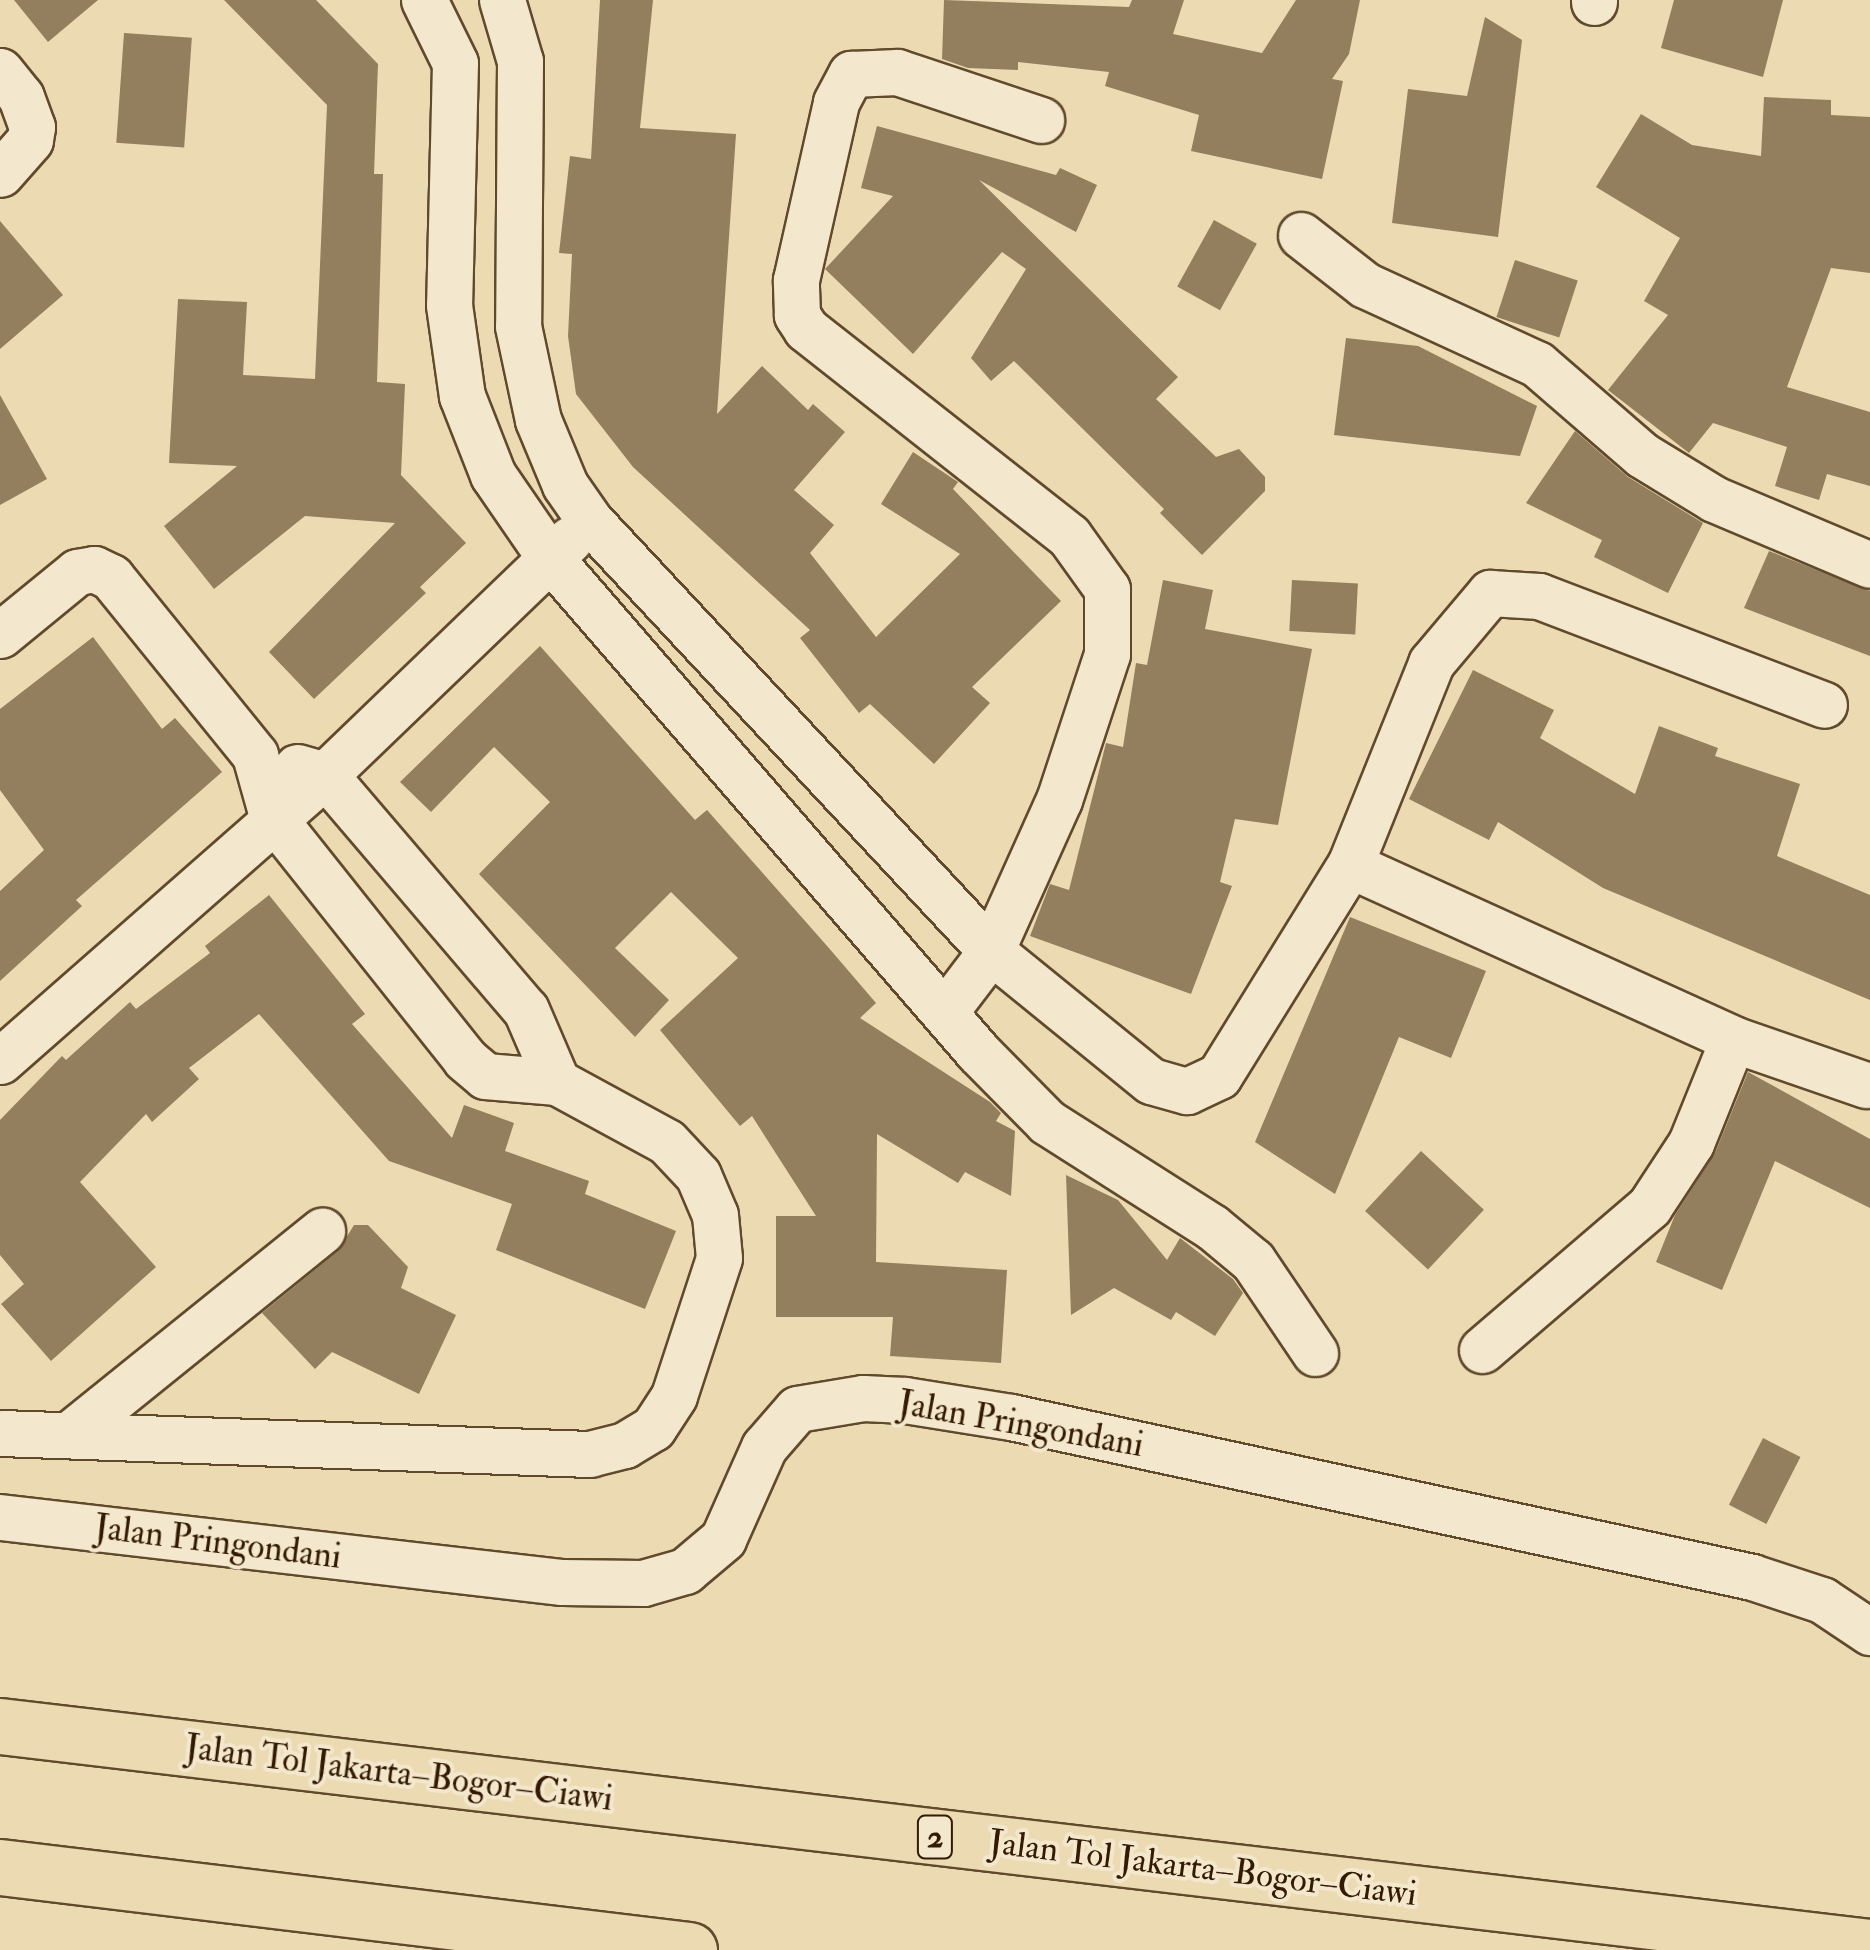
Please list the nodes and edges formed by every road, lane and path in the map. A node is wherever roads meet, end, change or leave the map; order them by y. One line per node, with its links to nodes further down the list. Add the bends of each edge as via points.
1 (475, 0): 3 (street)
2 (502, 0): 8 (street, via 520,61 518,326 548,450)
3 (428, 6): 9 (street, via 456,63 449,305 462,396 493,475)
4 (0, 71): 6 (street, via 32,126 30,140)
5 (1041, 120): 17 (street, via 898,72 851,74 836,102 796,280 797,315 806,328 1069,536 1107,589 1108,654 1059,800)
6 (0, 174)
7 (1301, 234): 10 (street, via 1365,286 1537,364 1642,454 1714,499)
8 (590, 521): 9 (street); 17 (street)
9 (550, 558): 14 (street); 18 (street)
10 (1870, 565)
11 (0, 635): 13 (street, via 55,585 94,569 130,598)
12 (1824, 705): 16 (street, via 1538,596 1490,593 1431,663)
13 (255, 755): 14 (street); 15 (street)
14 (325, 774): 15 (street); 21 (street, via 526,1010)
15 (272, 816): 20 (street); 21 (street, via 465,1060 485,1076)
16 (1350, 865): 17 (street, via 1220,1076 1202,1088 1170,1090 1151,1081); 19 (street)
17 (991, 950): 18 (street)
18 (947, 1009): 25 (street, via 978,1052 1048,1122 1212,1227 1254,1262)
19 (1733, 1039): 22 (street); 24 (street, via 1691,1143 1649,1208)
20 (0, 1061)
21 (556, 1082): 27 (street, via 666,1142 698,1175 716,1215 719,1258 700,1331 653,1428 608,1450 548,1455)
22 (1866, 1086)
23 (322, 1232): 27 (street)
24 (1482, 1350)
25 (1315, 1353)
26 (0, 1433): 27 (street)
27 (70, 1434)
28 (0, 1517): 29 (street, Jalan Pringondani, via 562,1582 643,1583 685,1571 722,1539 764,1447 797,1409 864,1398 906,1400 1752,1577 1822,1600)
29 (1870, 1632)
30 (0, 1726): 33 (highway, Jalan Tol Jakarta–Bogor–Ciawi / 2)
31 (0, 1867): 32 (highway)
32 (355, 1910): 34 (highway); 35 (highway)
33 (1870, 1948)
34 (498, 1950)
35 (688, 1950)

